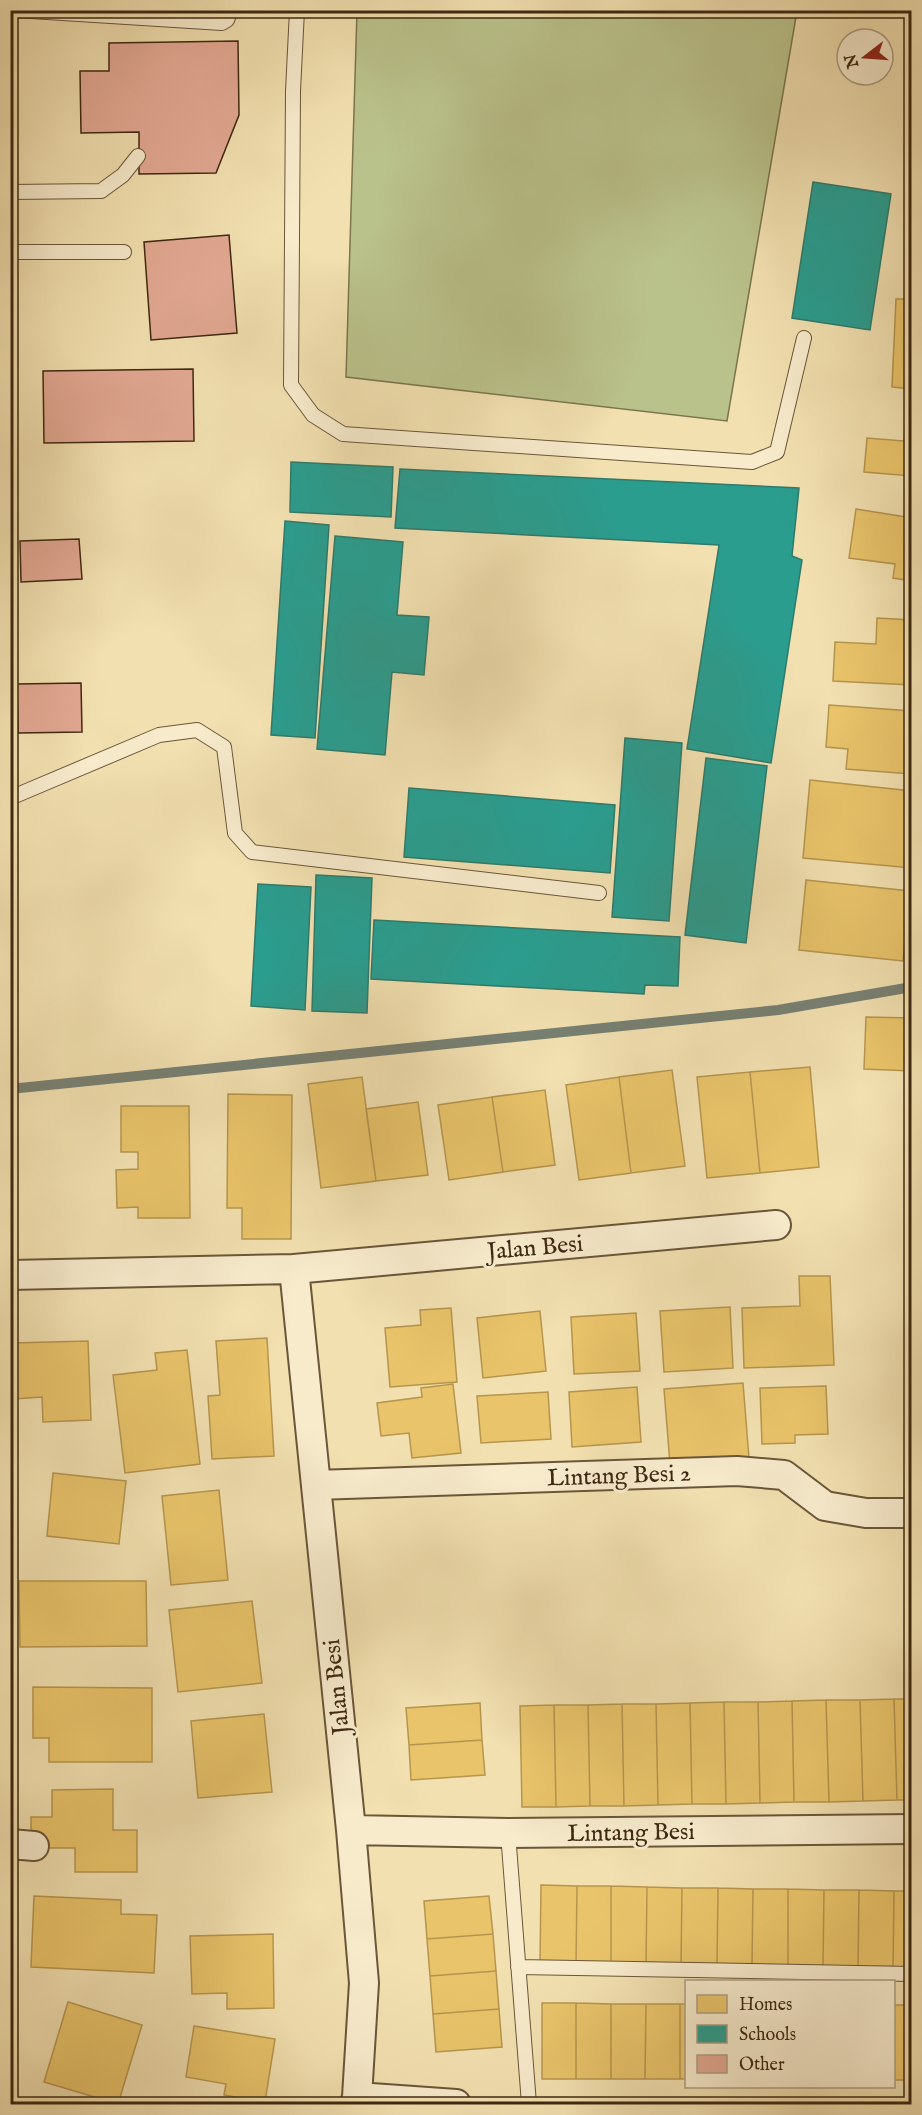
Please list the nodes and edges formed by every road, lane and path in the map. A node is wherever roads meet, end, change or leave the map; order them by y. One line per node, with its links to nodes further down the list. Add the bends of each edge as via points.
1 (15, 10): 2 (lane, via 222,23)
2 (231, 10)
3 (297, 10): 8 (lane, via 291,385 313,415 343,434 752,462 777,452)
4 (138, 156): 5 (lane, via 123,175 101,191)
5 (10, 192)
6 (10, 252): 7 (lane)
7 (124, 252)
8 (804, 338)
9 (10, 798): 10 (lane, via 159,735 197,730 224,747 235,833 252,852)
10 (599, 894)
11 (776, 1225): 12 (street, Jalan Besi)
12 (294, 1269): 13 (street, Jalan Besi); 14 (street, Jalan Besi)
13 (10, 1275)
14 (316, 1485): 15 (street, Lintang Besi 2, via 737,1471 784,1475 825,1506 866,1513); 17 (street, Jalan Besi)
15 (912, 1513)
16 (912, 1829): 18 (street, Lintang Besi)
17 (351, 1830): 18 (street, Lintang Besi); 21 (street, Jalan Besi, via 364,1983)
18 (508, 1833): 19 (lane)
19 (518, 1967): 20 (lane); 23 (lane)
20 (912, 1974)
21 (356, 2101): 22 (street)
22 (456, 2104)
23 (529, 2104)

